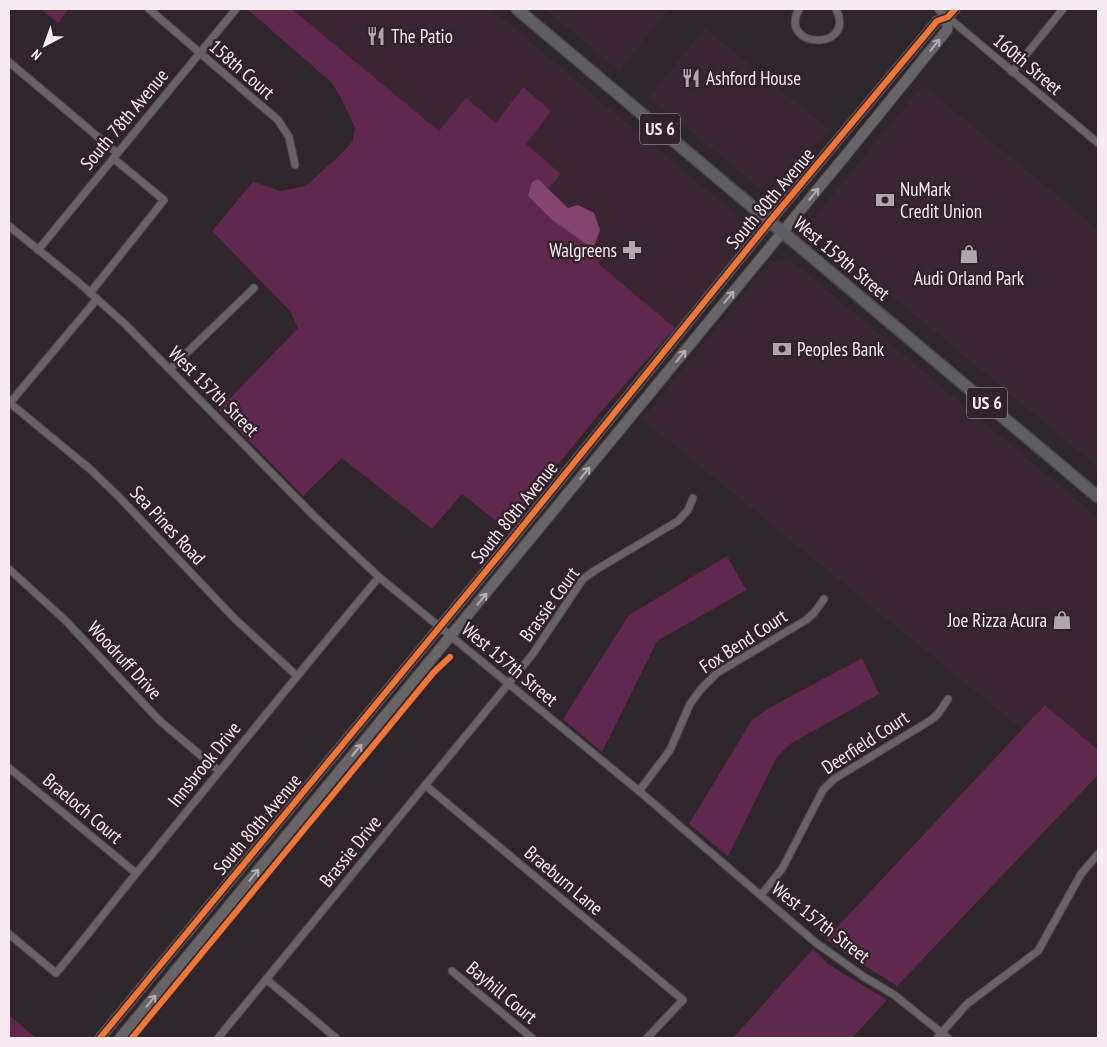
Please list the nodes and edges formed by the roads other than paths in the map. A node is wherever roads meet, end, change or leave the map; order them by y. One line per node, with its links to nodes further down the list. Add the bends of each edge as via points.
1 (149, 9): 10 (street, 158th Court)
2 (236, 9): 10 (street, South 78th Avenue)
3 (517, 9): 16 (main road, West 159th Street / US 6)
4 (799, 9): 5 (street, via 797,28 813,41 832,36 839,17)
5 (836, 9)
6 (938, 9): 9 (street, 160th Street)
7 (955, 9): 9 (street, South 80th Avenue)
8 (1063, 9): 12 (street)
9 (948, 17): 12 (street, 160th Street); 16 (street, South 80th Avenue, via 936,21); 18 (street, South 80th Avenue, one-way to 9, via 947,30)
10 (200, 53): 14 (street, South 78th Avenue); 15 (street, 158th Court, via 278,120 289,138)
11 (9, 62): 14 (street)
12 (1012, 72): 13 (street, 160th Street)
13 (1098, 143)
14 (115, 156): 19 (street, South 78th Avenue); 21 (street, via 164,200)
15 (295, 165)
16 (770, 221): 18 (main road, West 159th Street / US 6); 30 (street, South 80th Avenue)
17 (9, 226): 19 (street, West 157th Street)
18 (783, 231): 25 (main road, West 159th Street / US 6); 31 (street, South 80th Avenue, one-way to 18)
19 (38, 250): 21 (street, West 157th Street)
20 (254, 288): 23 (street)
21 (90, 293): 22 (street, West 157th Street)
22 (97, 299): 23 (street, West 157th Street); 24 (street)
23 (170, 369): 28 (street, West 157th Street, via 313,516)
24 (9, 404): 32 (street, Sea Pines Road, via 119,496 235,619)
25 (1098, 497)
26 (693, 498): 33 (street, Brassie Court, via 688,510 678,520 583,579 532,656)
27 (9, 569): 36 (street, Woodruff Drive, via 65,620 159,720)
28 (379, 577): 30 (street, West 157th Street); 32 (street, Innsbrook Drive)
29 (824, 599): 38 (street, Fox Bend Court, via 806,620 717,673 701,689 690,704 670,750)
30 (440, 627): 31 (street, West 157th Street); 46 (street, South 80th Avenue)
31 (451, 636): 33 (street, West 157th Street); 47 (street, South 80th Avenue, one-way to 31)
32 (296, 675): 36 (street, Innsbrook Drive)
33 (508, 684): 37 (street, Brassie Drive); 38 (street, West 157th Street)
34 (948, 699): 41 (street, Deerfield Court, via 931,720 834,779 823,790 782,869)
35 (9, 768): 40 (street, Braeloch Court)
36 (219, 771): 40 (street, Innsbrook Drive)
37 (425, 785): 44 (street, Brassie Drive); 51 (street, Braeburn Lane, via 683,1000)
38 (639, 791): 41 (street, West 157th Street)
39 (1098, 854): 45 (street, via 1081,874 1038,951 967,1004)
40 (136, 873): 42 (street, Innsbrook Drive, via 56,973)
41 (761, 895): 45 (street, West 157th Street, via 816,942 893,994)
42 (9, 934)
43 (452, 971): 50 (street, Bayhill Court)
44 (266, 979): 48 (street, Brassie Drive); 49 (street)
45 (939, 1036): 52 (street, West 157th Street)
46 (100, 1038)
47 (120, 1038)
48 (218, 1038)
49 (336, 1038)
50 (532, 1038)
51 (647, 1038)
52 (948, 1038)

